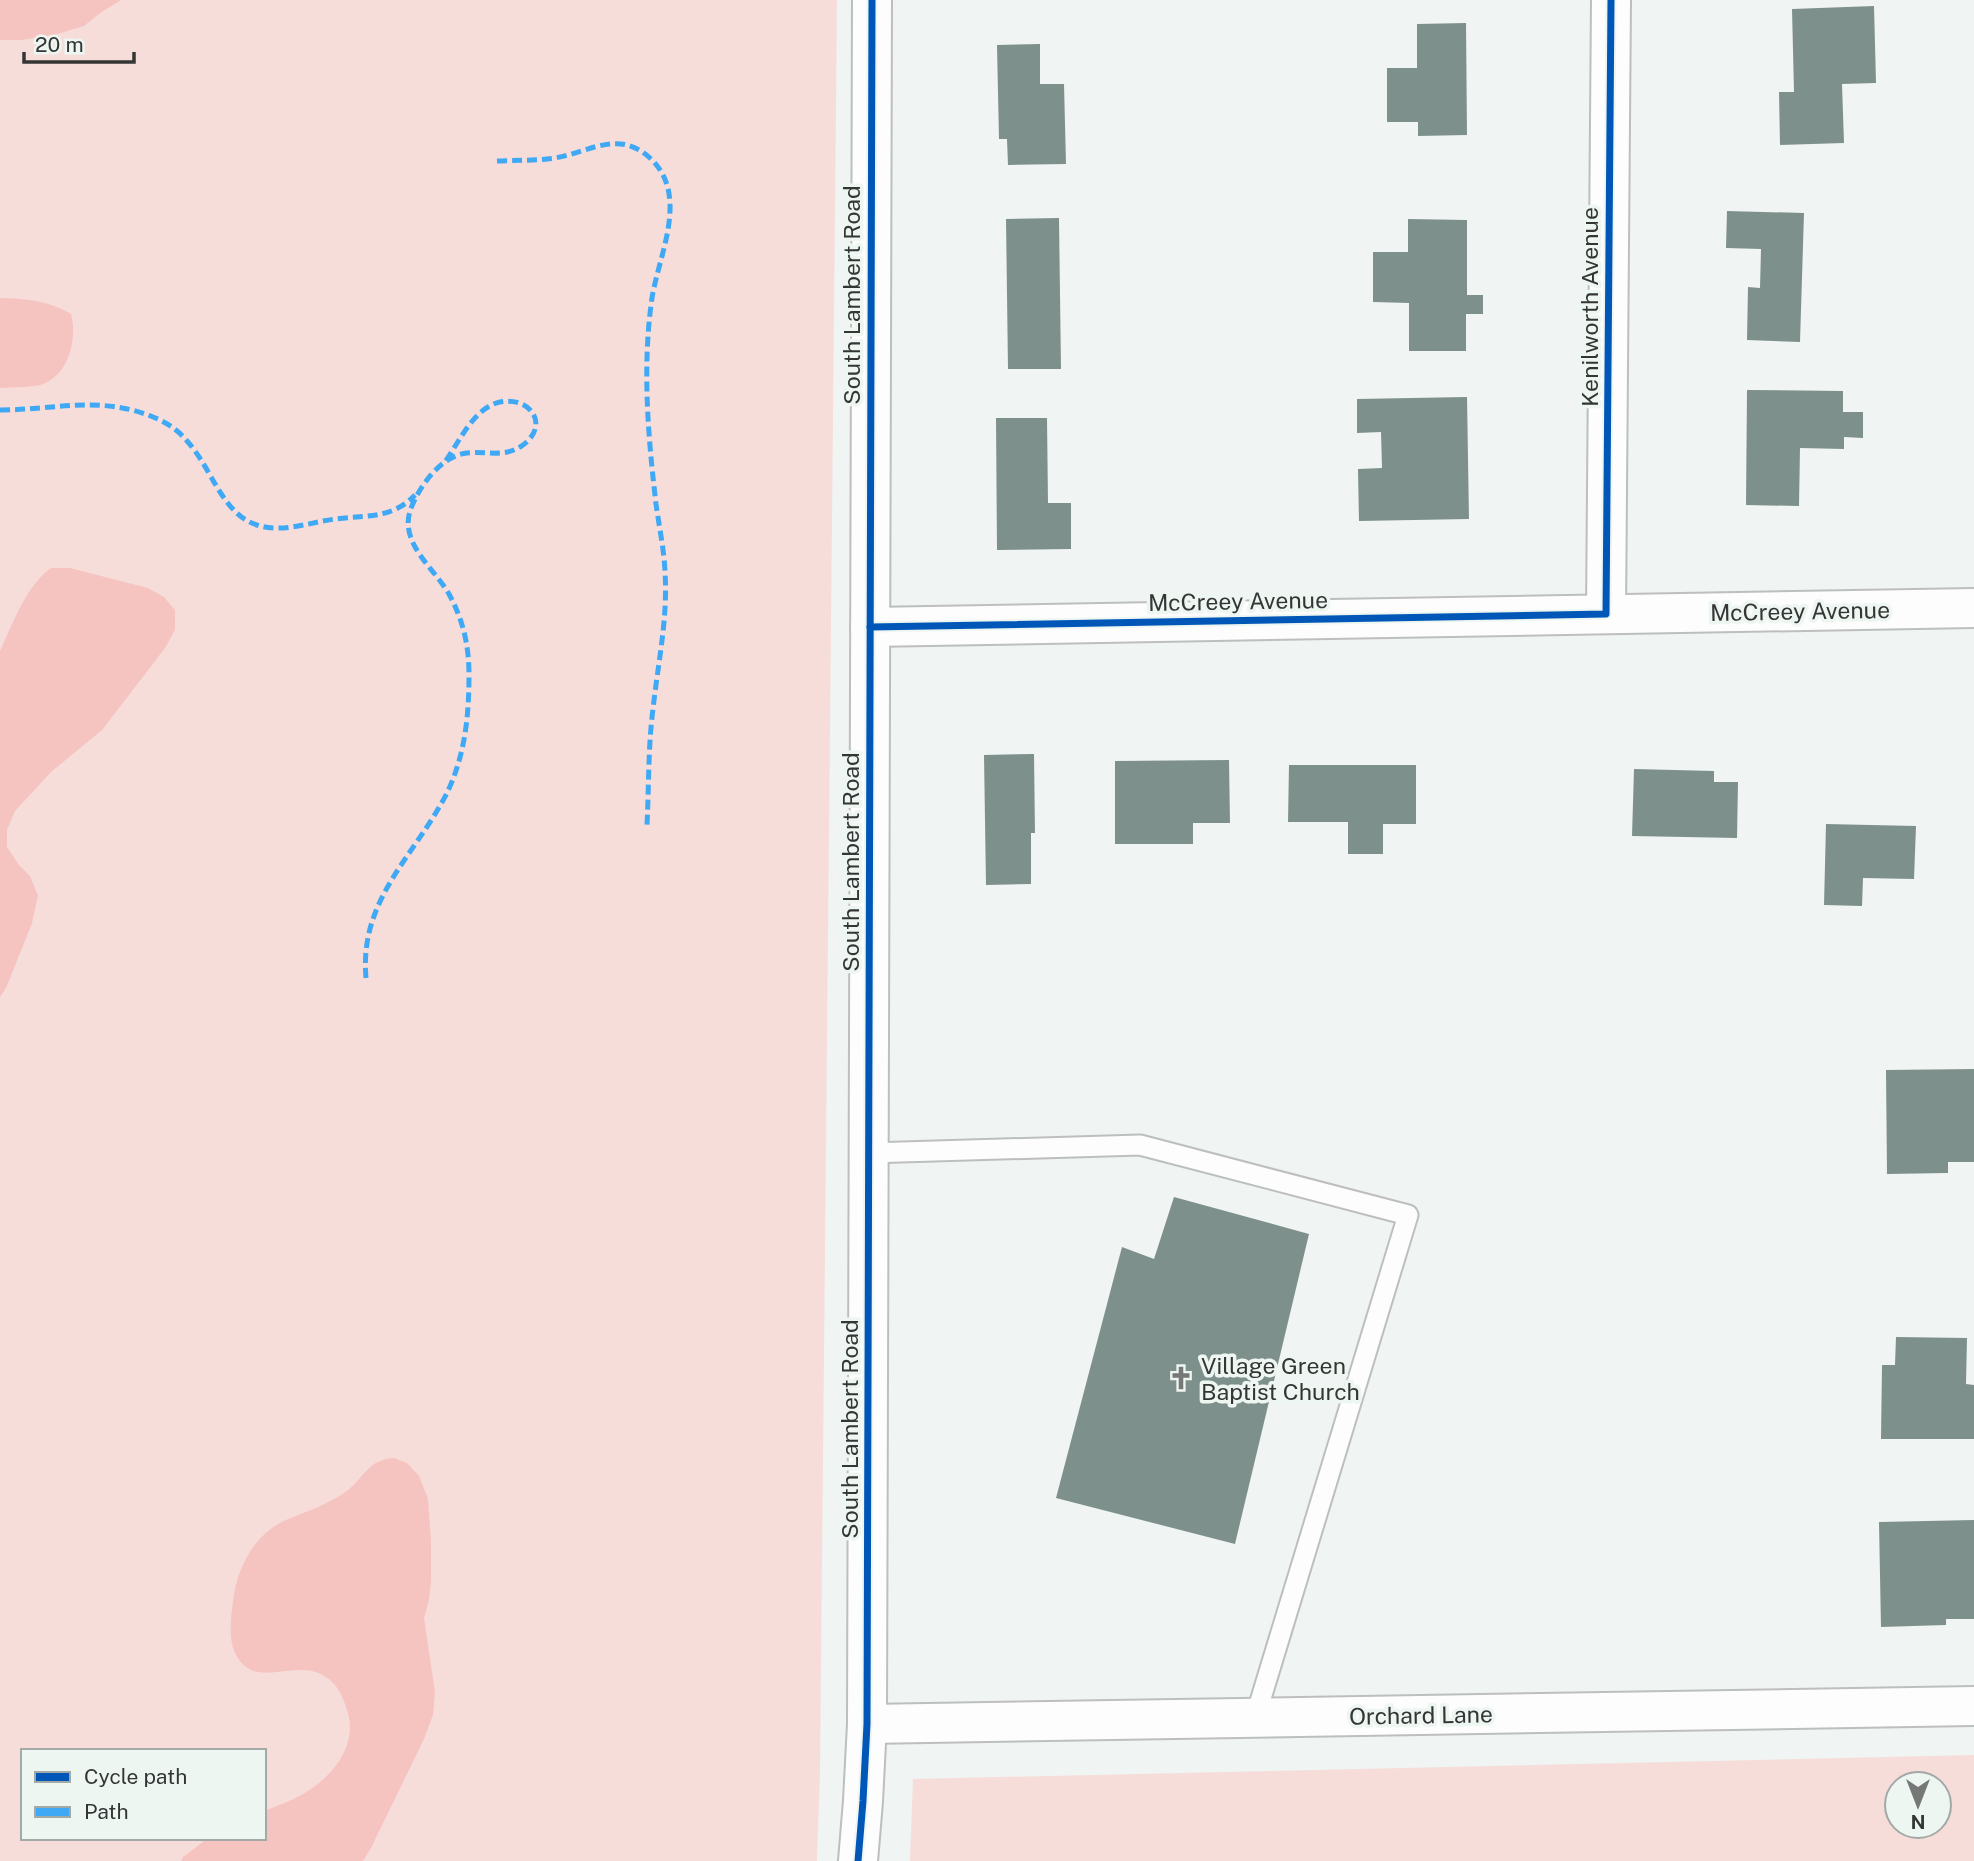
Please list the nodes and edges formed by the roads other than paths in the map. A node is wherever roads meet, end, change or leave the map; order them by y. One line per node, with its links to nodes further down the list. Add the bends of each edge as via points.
1 (872, 0): 5 (street, South Lambert Road)
2 (1611, 0): 4 (street, Kenilworth Avenue)
3 (1974, 608): 4 (street, McCreey Avenue)
4 (1606, 614): 5 (street, McCreey Avenue)
5 (870, 627): 6 (street, South Lambert Road)
6 (869, 1153): 8 (lane, via 1140,1144 1408,1215); 9 (street, South Lambert Road)
7 (1974, 1706): 8 (street, Orchard Lane)
8 (1255, 1718): 9 (street, Orchard Lane)
9 (867, 1724): 10 (street, South Lambert Road)
10 (858, 1861)

